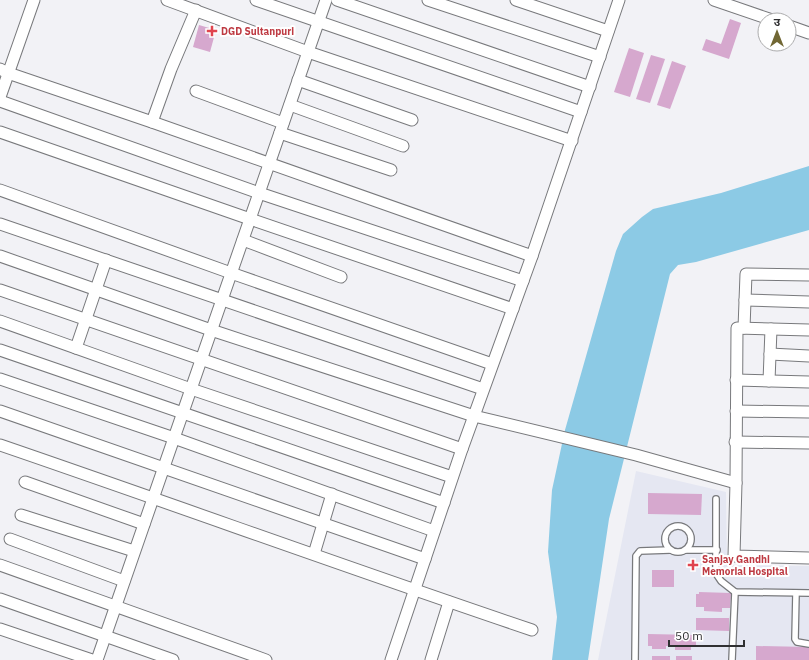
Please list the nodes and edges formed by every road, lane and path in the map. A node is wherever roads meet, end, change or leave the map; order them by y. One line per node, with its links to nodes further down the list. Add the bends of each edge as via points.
1 (34, 0): 18 (street)
2 (166, 0): 10 (street)
3 (256, 0): 12 (street)
4 (326, 0): 12 (street)
5 (337, 0): 20 (street)
6 (428, 0): 17 (street)
7 (516, 0): 14 (street)
8 (714, 0): 11 (street)
9 (616, 1): 14 (street)
10 (196, 10): 16 (street); 27 (street)
11 (757, 15)
12 (318, 22): 16 (street); 25 (street)
13 (797, 29): 15 (street)
14 (608, 31): 17 (street)
15 (809, 33)
16 (308, 52): 19 (street); 30 (street)
17 (600, 57): 20 (street)
18 (4, 71): 22 (street); 27 (street)
19 (298, 80): 24 (street); 26 (street)
20 (590, 87): 25 (street)
21 (196, 91): 28 (street)
22 (0, 97)
23 (0, 101): 35 (street)
24 (290, 105): 28 (street); 31 (street)
25 (581, 112): 30 (street)
26 (412, 120)
27 (152, 122): 32 (street)
28 (281, 128): 32 (street); 33 (street)
29 (0, 132): 36 (street)
30 (572, 141): 40 (street)
31 (403, 146)
32 (269, 163): 35 (street); 40 (street)
33 (391, 170)
34 (0, 190): 42 (street)
35 (259, 193): 36 (street); 45 (street)
36 (250, 219): 38 (street); 51 (street)
37 (0, 224): 41 (street)
38 (242, 240): 42 (street); 44 (street)
39 (0, 256): 47 (street)
40 (532, 256): 45 (street)
41 (106, 260): 47 (street); 48 (street)
42 (231, 273): 48 (street); 63 (street)
43 (809, 275): 49 (street, via 746,274)
44 (341, 278)
45 (523, 282): 51 (street)
46 (0, 290): 52 (street)
47 (97, 290): 52 (street); 56 (street)
48 (222, 300): 56 (street); 69 (street)
49 (745, 300): 50 (street); 54 (street)
50 (809, 302)
51 (513, 309): 63 (street)
52 (86, 320): 58 (street); 62 (street)
53 (0, 321): 58 (street)
54 (744, 328): 55 (street); 65 (street, via 737,328)
55 (771, 329): 57 (street); 60 (street)
56 (211, 330): 62 (street); 74 (street)
57 (809, 330)
58 (76, 348): 68 (street)
59 (0, 350): 73 (street)
60 (770, 354): 61 (street); 66 (street)
61 (809, 356)
62 (201, 360): 68 (street); 79 (street)
63 (492, 364): 69 (street)
64 (0, 379): 75 (street)
65 (736, 380): 66 (street); 70 (street)
66 (769, 381): 67 (street)
67 (809, 382)
68 (191, 389): 73 (street); 81 (street)
69 (483, 389): 74 (street)
70 (736, 410): 72 (street); 76 (street)
71 (0, 411): 80 (street)
72 (809, 412)
73 (182, 413): 75 (street); 87 (street)
74 (474, 416): 79 (street); 83 (street)
75 (174, 438): 80 (street); 84 (street)
76 (735, 442): 77 (street); 83 (street)
77 (809, 443)
78 (0, 445): 85 (street)
79 (462, 449): 81 (street)
80 (164, 467): 85 (street); 89 (street)
81 (452, 477): 87 (street)
82 (25, 482): 90 (street)
83 (736, 482): 98 (street, via 734,556)
84 (332, 494): 89 (street); 91 (street)
85 (153, 497): 90 (street); 97 (street)
86 (716, 499): 95 (lane)
87 (444, 503): 91 (street)
88 (21, 515): 96 (street)
89 (323, 523): 97 (street); 99 (street)
90 (144, 524): 96 (street)
91 (434, 531): 99 (street)
92 (10, 539): 101 (street)
93 (670, 550): 94 (lane); 94 (lane, via 666,545 665,535 669,529 679,526 686,528 690,535 690,543); 119 (lane, via 644,551 636,556)
94 (686, 550): 95 (lane)
95 (717, 550): 103 (lane, via 717,574 726,586)
96 (134, 552): 101 (street)
97 (314, 554): 102 (street)
98 (809, 558)
99 (425, 559): 102 (street)
100 (0, 566): 108 (street)
101 (124, 581): 108 (street)
102 (414, 590): 107 (street); 117 (street)
103 (735, 592): 104 (lane); 120 (lane)
104 (796, 593): 105 (lane); 112 (lane, via 795,639 797,642)
105 (809, 593)
106 (0, 599): 111 (street)
107 (449, 602): 110 (street); 118 (street)
108 (116, 606): 111 (street); 116 (street)
109 (0, 629): 113 (street)
110 (532, 630)
111 (104, 636): 114 (street); 115 (street)
112 (809, 644)
113 (92, 660)
114 (97, 660)
115 (173, 660)
116 (266, 660)
117 (391, 660)
118 (431, 660)
119 (635, 660)
120 (732, 660)

